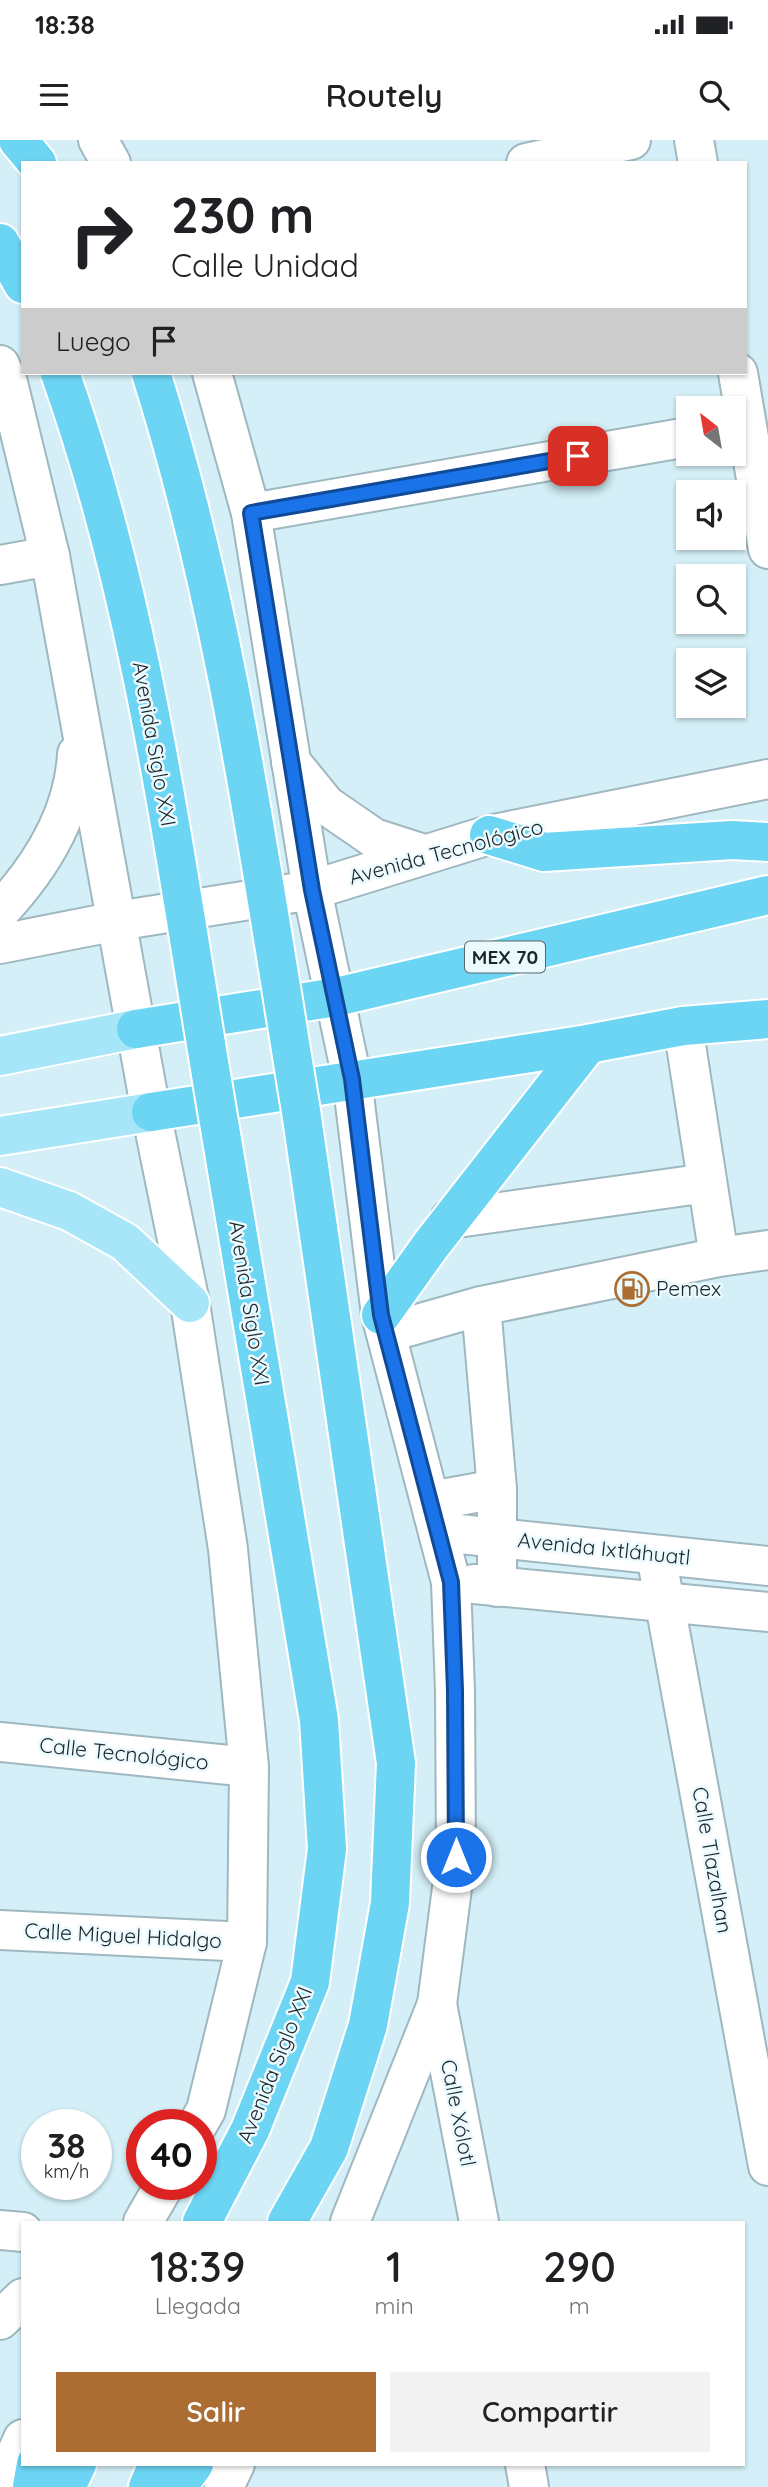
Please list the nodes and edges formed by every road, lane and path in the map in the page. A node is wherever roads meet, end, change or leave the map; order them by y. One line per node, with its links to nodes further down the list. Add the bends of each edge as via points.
1 (18, 140): 5 (highway)
2 (98, 140): 6 (street)
3 (631, 140): 7 (street)
4 (694, 140): 8 (street)
5 (35, 161)
6 (110, 161)
7 (535, 161)
8 (698, 161)
9 (0, 243): 10 (highway)
10 (21, 280)
11 (0, 365): 20 (street)
12 (61, 375): 68 (highway, Avenida Siglo XXI, bridge, via 88,450 139,657 319,1720 327,1849 310,1982 250,2130)
13 (152, 375): 69 (highway, bridge, via 180,464 230,687 301,1111 396,1763 390,1903 368,2025 329,2148)
14 (213, 375): 18 (street)
15 (738, 375): 16 (street)
16 (750, 426): 19 (street)
17 (676, 439): 18 (street)
18 (251, 513): 23 (street)
19 (768, 549)
20 (50, 556): 21 (street); 22 (street)
21 (0, 565)
22 (79, 727): 30 (street, via 77,761 59,826 23,886); 31 (street)
23 (290, 762): 27 (street, via 326,805 374,838); 28 (street)
24 (768, 779): 25 (street, Avenida Tecnológico)
25 (489, 835): 26 (highway, via 544,852 732,840); 27 (street, Avenida Tecnológico)
26 (768, 842)
27 (424, 854): 28 (street, Avenida Tecnológico)
28 (312, 890): 31 (street, Avenida Tecnológico); 33 (street)
29 (768, 895): 33 (highway, MEX 70)
30 (0, 911)
31 (117, 921): 32 (street, Avenida Tecnológico); 36 (street)
32 (0, 944)
33 (336, 997): 36 (highway, MEX 70); 39 (street)
34 (768, 1018): 35 (highway)
35 (683, 1026): 37 (highway); 42 (street)
36 (136, 1029): 38 (main road, MEX 70); 40 (street)
37 (588, 1044): 39 (highway); 44 (highway)
38 (0, 1056)
39 (352, 1079): 40 (highway); 49 (street)
40 (151, 1112): 41 (main road); 47 (street)
41 (0, 1136)
42 (707, 1183): 44 (street); 46 (street)
43 (0, 1187): 47 (main road, via 69,1211 124,1242)
44 (450, 1219): 49 (highway)
45 (768, 1250): 46 (street)
46 (719, 1258): 48 (street)
47 (190, 1303): 60 (street, via 228,1549)
48 (481, 1306): 49 (street); 50 (street)
49 (384, 1324): 51 (street)
50 (497, 1489): 51 (street); 52 (street)
51 (435, 1517): 52 (street, Avenida Ixtláhuatl); 55 (street)
52 (497, 1538): 53 (street, Avenida Ixtláhuatl); 56 (street)
53 (656, 1555): 54 (street, Avenida Ixtláhuatl); 57 (street, Calle Tlazalhan)
54 (768, 1566)
55 (451, 1582): 56 (street); 63 (street, via 456,1857)
56 (497, 1587): 57 (street)
57 (665, 1601): 58 (street); 65 (street, Calle Tlazalhan)
58 (768, 1612)
59 (0, 1742): 60 (street, Calle Tecnológico)
60 (249, 1767): 62 (street)
61 (0, 1930): 62 (street, Calle Miguel Hidalgo)
62 (247, 1942): 64 (street)
63 (437, 2004): 70 (street); 71 (street, Calle Xólotl)
64 (206, 2109)
65 (768, 2166)
66 (156, 2200): 67 (street)
67 (144, 2221)
68 (203, 2221)
69 (288, 2221)
70 (351, 2221)
71 (479, 2221)
72 (0, 2230): 73 (street)
73 (21, 2232)
74 (21, 2300): 75 (street)
75 (0, 2320)
76 (21, 2443): 83 (street)
77 (36, 2466): 84 (highway)
78 (76, 2466): 85 (highway)
79 (157, 2466): 86 (highway)
80 (193, 2466): 87 (highway)
81 (234, 2466): 88 (street)
82 (525, 2466): 89 (street)
83 (1, 2487)
84 (32, 2487)
85 (66, 2487)
86 (148, 2487)
87 (177, 2487)
88 (224, 2487)
89 (529, 2487)

